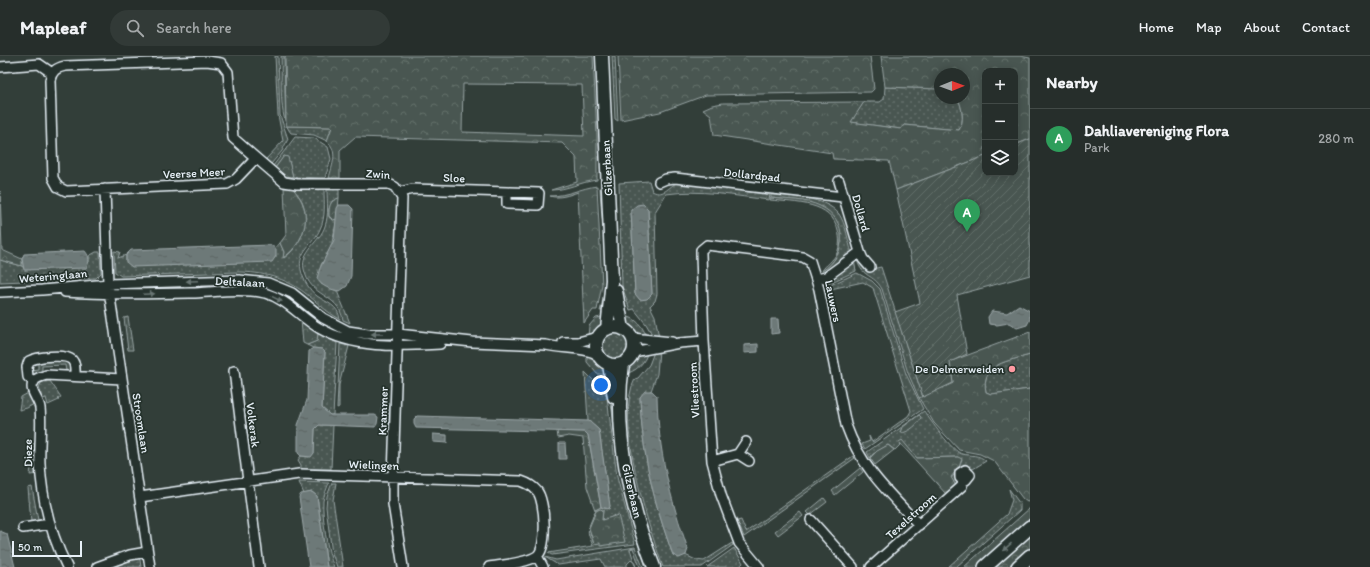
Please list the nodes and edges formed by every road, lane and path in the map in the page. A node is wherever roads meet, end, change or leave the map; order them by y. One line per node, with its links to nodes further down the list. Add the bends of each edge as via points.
1 (602, 56): 14 (street, Gilzerbaan)
2 (0, 67): 3 (street, via 39,64)
3 (52, 73): 4 (street, via 57,68 65,66 207,61 221,63 230,76 233,138); 7 (street, Veerse Meer, via 51,132 54,182 66,191)
4 (256, 158): 7 (street, Veerse Meer, via 236,180 227,184); 8 (street, Zwin, via 284,182 389,184)
5 (839, 181): 10 (street, Dollard)
6 (659, 182): 10 (street, Dollardpad, via 675,178)
7 (105, 189): 15 (street)
8 (400, 192): 9 (street, Sloe, via 414,189); 21 (street, Zwin, via 402,198)
9 (507, 192)
10 (843, 197): 11 (street, Dollard)
11 (860, 252): 12 (street, Dollard); 13 (street, via 826,277)
12 (870, 267)
13 (817, 279): 24 (street, Lauwers, via 813,264 807,258 707,245 701,250); 47 (street, Lauwers, via 846,425 852,441 874,476)
14 (612, 280): 19 (street, Gilzerbaan); 20 (street, Gilzerbaan)
15 (108, 284): 16 (street, Weteringlaan); 18 (street, Stroomlaan); 21 (street, Deltalaan, one-way to 15, via 348,331 323,318 292,293 268,283 239,280)
16 (42, 290): 17 (street, Weteringlaan); 18 (street, Deltalaan)
17 (0, 292)
18 (110, 296): 26 (street, Deltalaan, one-way to 26, via 238,291 265,293 287,304 318,328 346,340); 34 (street, Stroomlaan)
19 (623, 329): 20 (street, via 614,327); 22 (street)
20 (602, 333): 27 (street, Deltalaan, via 582,341); 29 (street, via 596,344)
21 (398, 334): 23 (street, Deltalaan); 26 (street, Zwin)
22 (632, 338): 25 (street); 28 (street)
23 (472, 342): 26 (street, Deltalaan); 27 (street, Deltalaan)
24 (704, 342): 25 (street); 39 (street, Vliestroom)
25 (680, 343): 28 (street)
26 (398, 345): 41 (street, Krammer)
27 (546, 345): 29 (street, Deltalaan, via 586,349)
28 (633, 352): 31 (street)
29 (597, 354): 30 (street)
30 (609, 364): 31 (street); 36 (street, Gilzerbaan)
31 (623, 364): 36 (street, Gilzerbaan)
32 (234, 371): 43 (street, Volkerak)
33 (75, 376): 34 (street); 35 (street, via 39,377); 35 (street, Dieze, via 75,367 72,360 67,357 37,358 29,361 27,367 28,377)
34 (122, 379): 44 (street, Stroomlaan)
35 (34, 382): 46 (street, Dieze, via 32,388 40,410 40,464)
36 (619, 413): 60 (street, Gilzerbaan, via 626,470)
37 (746, 442): 38 (street)
38 (738, 454): 39 (street); 40 (street)
39 (712, 461): 61 (street, Vliestroom, via 721,495 739,543)
40 (749, 461)
41 (393, 478): 43 (street, Wielingen, via 299,474); 51 (street, Wielingen, via 521,481 529,484 537,491 542,502 544,545); 57 (street, Krammer, via 393,504)
42 (963, 480): 47 (street, Texelstroom, via 962,486)
43 (249, 482): 44 (street, Wielingen); 56 (street, Volkerak)
44 (140, 497): 50 (street, Stroomlaan)
45 (812, 520): 62 (street)
46 (50, 524): 48 (street); 53 (street, Dieze)
47 (919, 525): 63 (street, Texelstroom)
48 (23, 528)
49 (1030, 528): 64 (main road, one-way to 64)
50 (147, 552): 54 (street, via 130,555); 55 (street, Stroomlaan)
51 (537, 556): 58 (street, via 529,560); 59 (street)
52 (1030, 556): 65 (main road)
53 (67, 567)
54 (97, 567)
55 (150, 567)
56 (259, 567)
57 (403, 567)
58 (489, 567)
59 (543, 567)
60 (654, 567)
61 (759, 567)
62 (853, 567)
63 (871, 567)
64 (985, 567)
65 (1018, 567)

